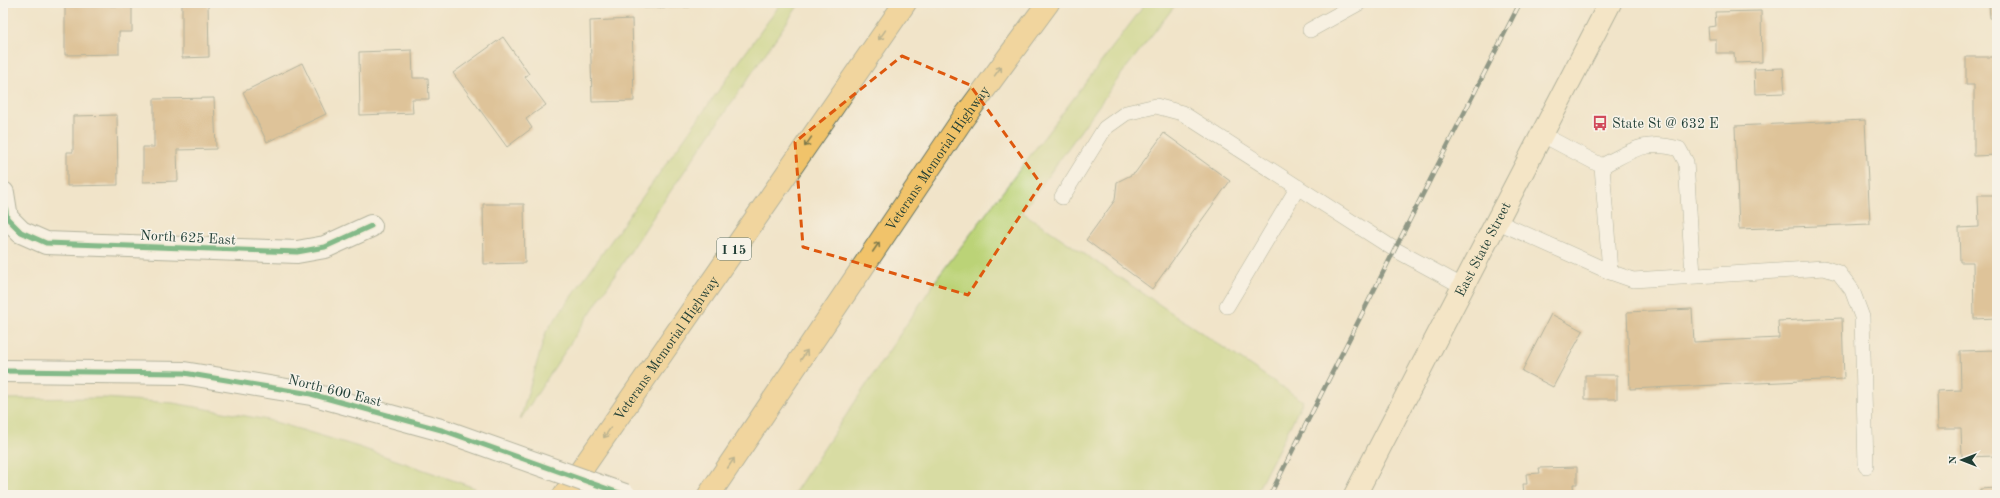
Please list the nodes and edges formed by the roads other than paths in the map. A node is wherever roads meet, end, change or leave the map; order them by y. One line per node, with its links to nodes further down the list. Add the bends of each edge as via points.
1 (905, 3): 19 (highway, Veterans Memorial Highway / I 15, one-way to 19)
2 (1048, 3): 21 (highway, Veterans Memorial Highway, one-way to 2, via 962,120)
3 (1359, 3): 5 (lane)
4 (1610, 3): 6 (main road, East State Street)
5 (1310, 30)
6 (1541, 134): 7 (lane); 11 (main road, East State Street)
7 (1602, 166): 13 (lane); 14 (lane, via 1639,147 1664,144 1678,149 1686,162)
8 (1298, 187): 10 (lane, via 1182,113 1156,106 1126,113 1105,128); 15 (lane, via 1394,249); 16 (lane)
9 (3, 193): 12 (street, North 625 East, via 7,218 21,232 46,243 297,252 325,247)
10 (1062, 197)
11 (1496, 221): 13 (lane); 15 (main road, East State Street)
12 (371, 226)
13 (1610, 272): 14 (lane, via 1633,280)
14 (1693, 276): 18 (lane, via 1824,268 1839,273 1852,290 1862,317)
15 (1462, 286): 22 (main road, East State Street)
16 (1227, 306)
17 (3, 371): 20 (street, North 600 East, bridge, via 184,373 311,394 446,431)
18 (1866, 466)
19 (564, 495)
20 (625, 495)
21 (709, 495)
22 (1355, 495)

